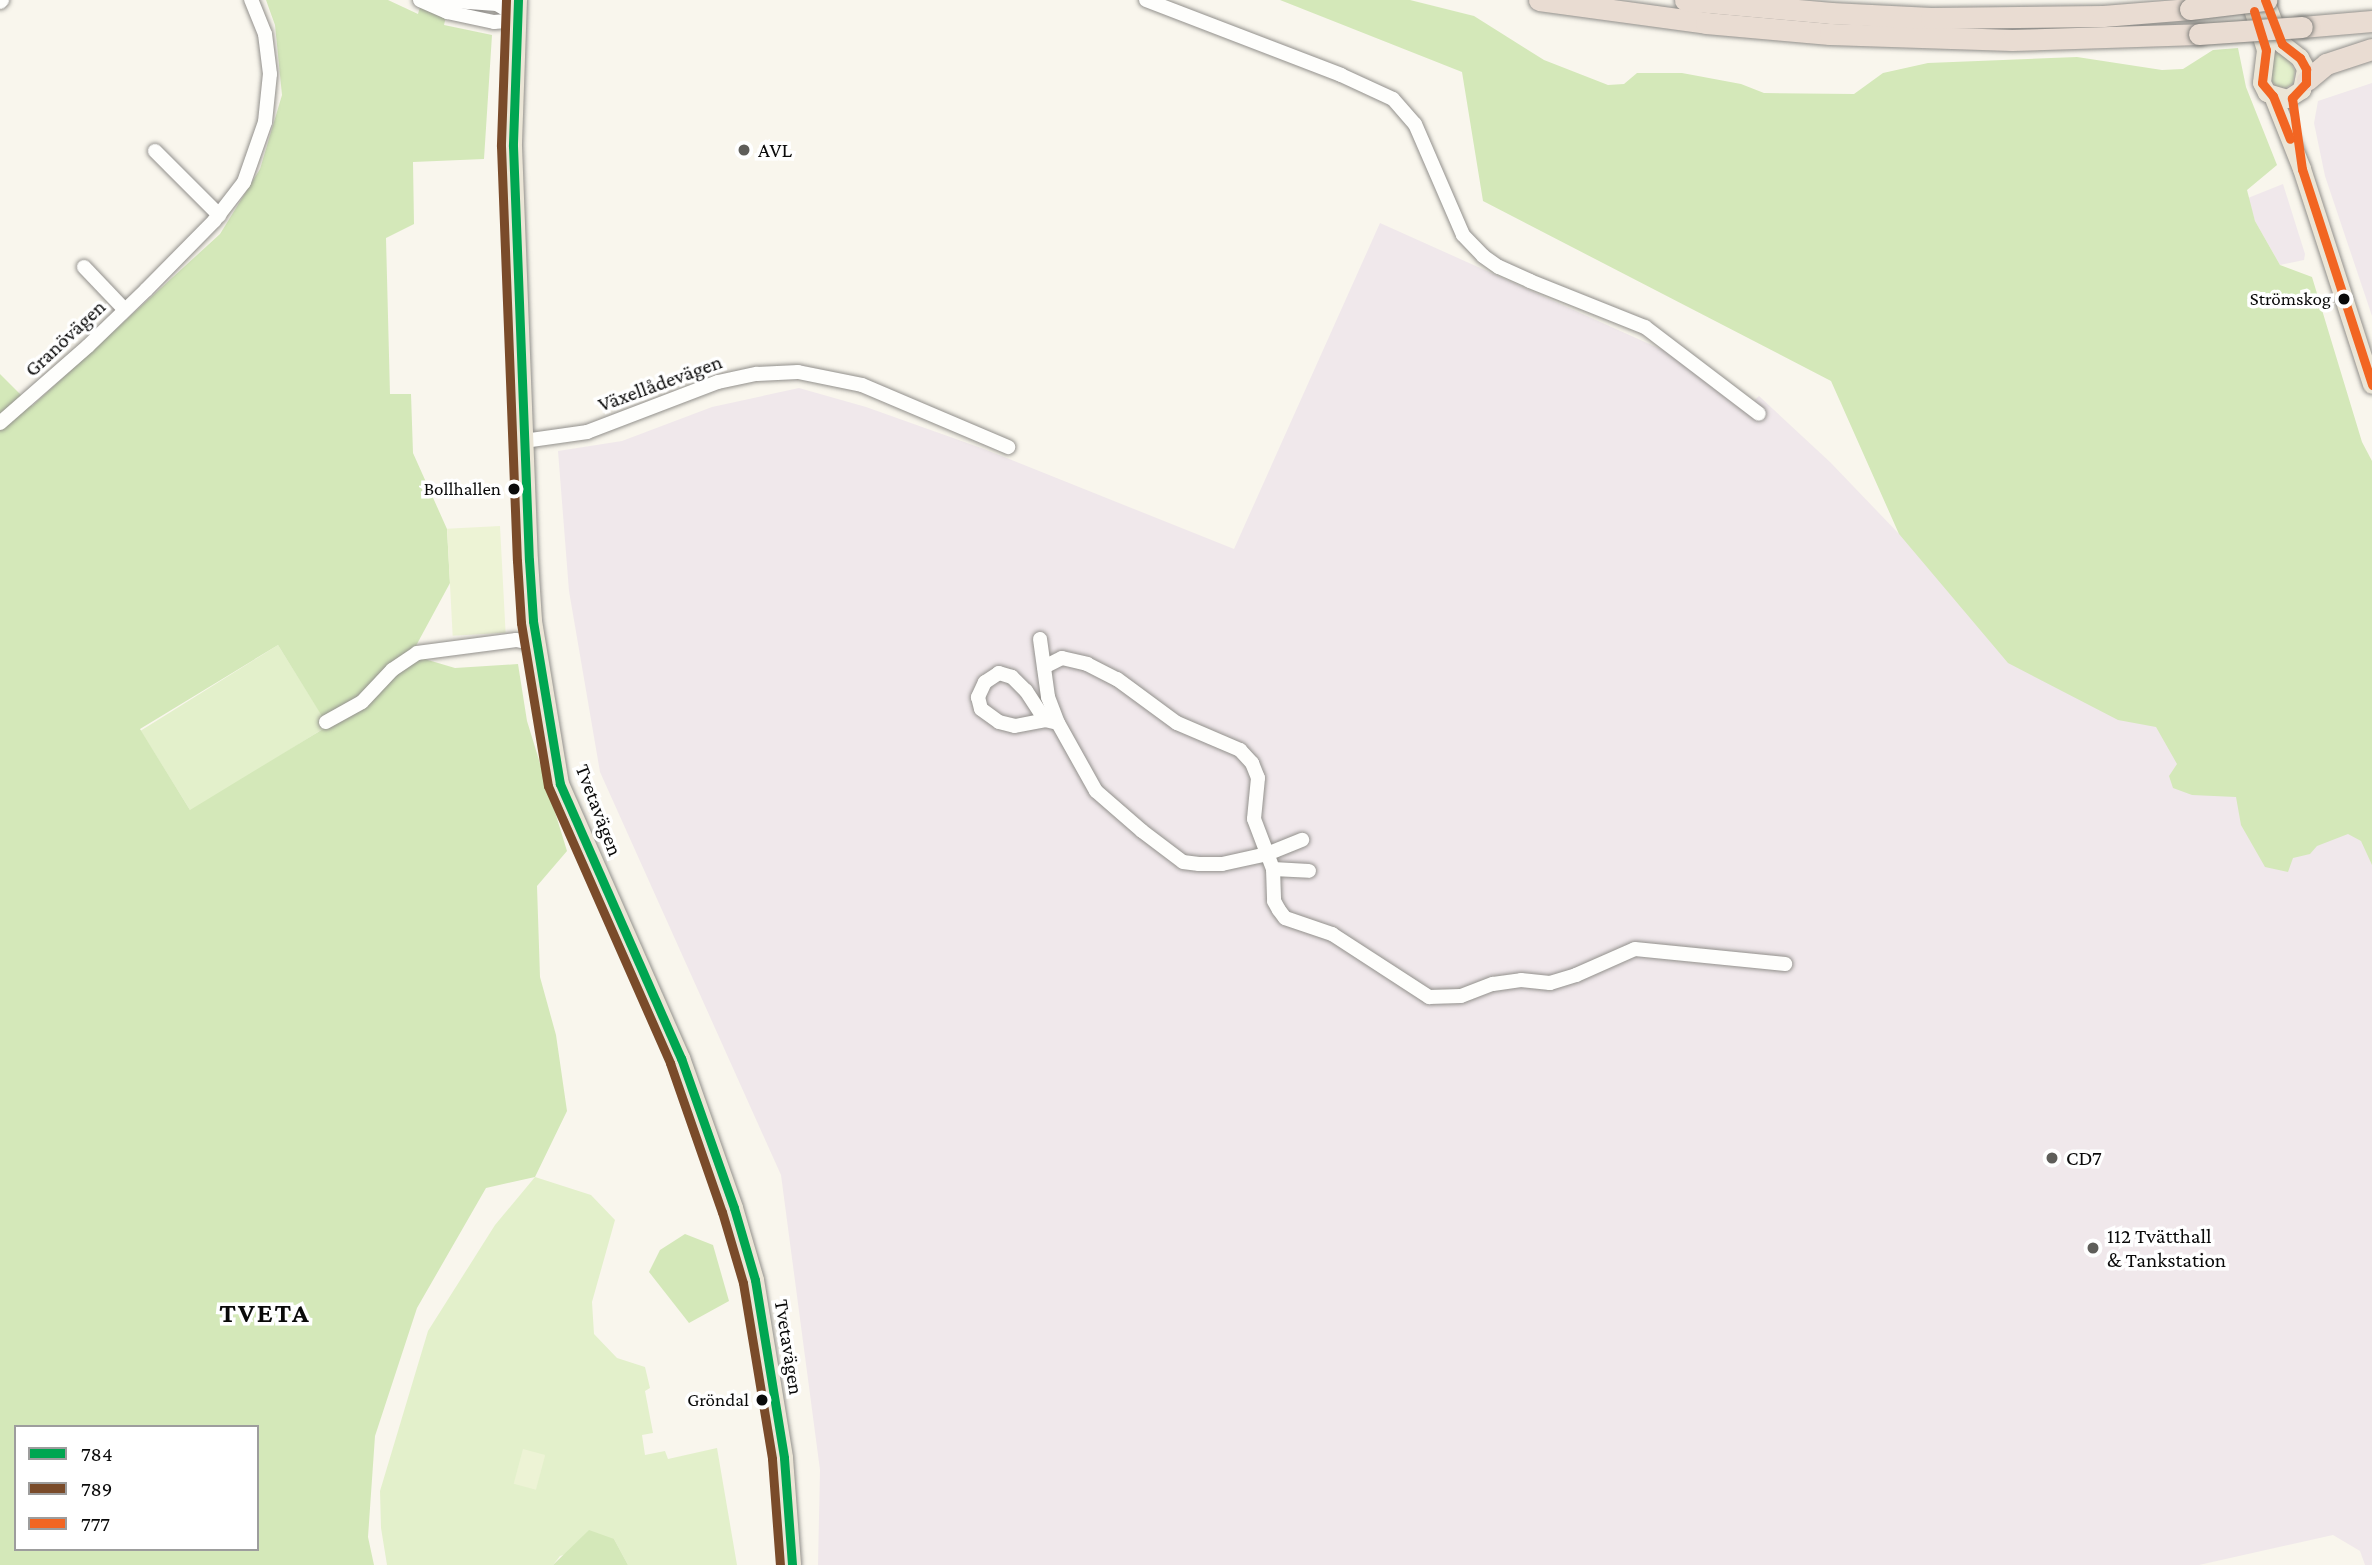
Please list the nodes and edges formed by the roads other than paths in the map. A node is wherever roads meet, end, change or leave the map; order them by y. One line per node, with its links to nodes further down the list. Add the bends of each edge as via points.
1 (251, 0): 18 (street, Granövägen, via 265,34 270,74 265,122 244,182)
2 (420, 0): 10 (street, via 447,12 494,22 506,21)
3 (439, 0): 4 (street)
4 (466, 0): 10 (street)
5 (1146, 0): 22 (street, via 1375,89 1405,111 1463,235 1483,256 1530,281 1645,327)
6 (1539, 0): 11 (highway, bridge, via 1706,23 2012,40 2199,34)
7 (1685, 0): 9 (highway, bridge, via 1931,18 2104,16)
8 (2249, 0): 14 (main road, via 2266,50 2262,83)
9 (2266, 0): 13 (main road, via 2282,44 2304,63)
10 (518, 8): 24 (main road, Tvetavägen, via 513,146)
11 (2372, 21)
12 (2372, 48): 13 (highway, via 2326,64)
13 (2307, 80): 15 (main road)
14 (2273, 96): 15 (main road); 17 (main road)
15 (2292, 98): 17 (main road)
16 (155, 151): 18 (street)
17 (2302, 169): 21 (main road)
18 (219, 215): 20 (street, Granövägen)
19 (84, 267): 20 (street, Granövägen)
20 (125, 310): 23 (street, Granövägen)
21 (2372, 385)
22 (1759, 414)
23 (0, 423)
24 (524, 441): 25 (street, Växellådevägen, via 587,432 718,382 798,372 862,385); 27 (main road, Tvetavägen)
25 (1008, 447)
26 (1040, 639): 28 (street)
27 (537, 644): 29 (street, via 516,640 417,653 392,670 362,702); 36 (main road, Tvetavägen, via 560,784 681,1058 755,1280 784,1458)
28 (1044, 667): 30 (street); 32 (street, via 1062,658 1087,664 1117,678 1177,723 1240,750 1258,778 1254,819)
29 (326, 722)
30 (1052, 722): 30 (street, via 1015,726 999,722 981,709 978,697 985,682 999,673 1012,677); 32 (street, via 1096,791 1183,862 1222,864)
31 (1302, 840): 32 (street)
32 (1267, 854): 33 (street)
33 (1273, 869): 34 (street); 35 (street, via 1274,901 1285,918 1332,934 1429,997 1461,996 1521,980 1550,983 1635,949)
34 (1309, 871)
35 (1785, 964)
36 (792, 1565)

